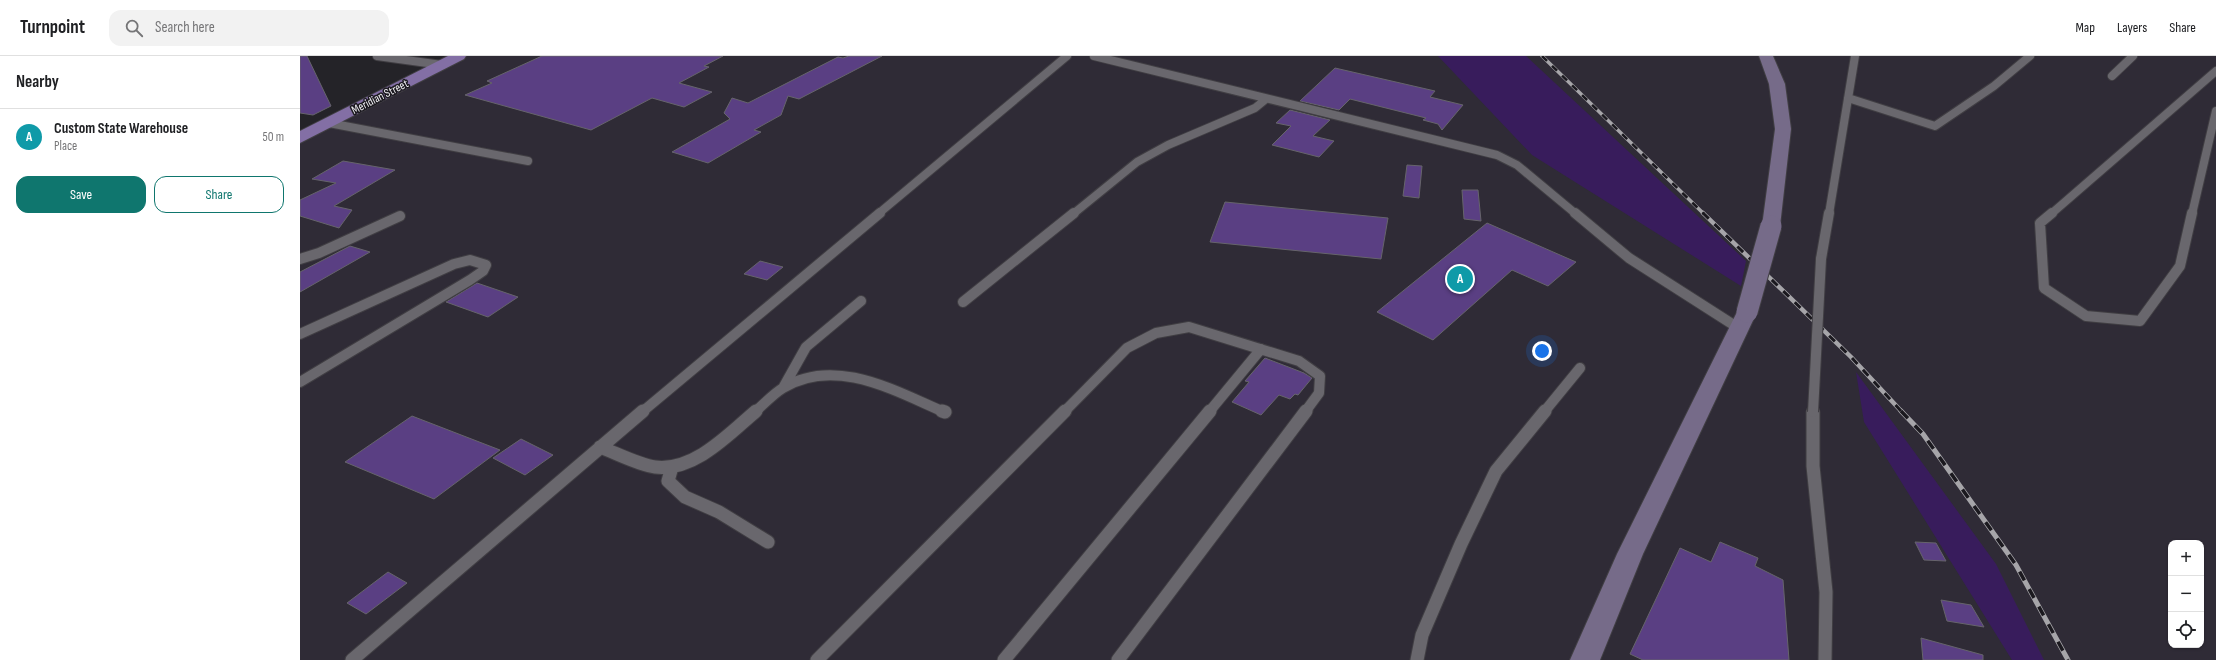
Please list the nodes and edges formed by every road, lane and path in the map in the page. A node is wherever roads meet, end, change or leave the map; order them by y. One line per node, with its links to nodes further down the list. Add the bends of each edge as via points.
1 (377, 56): 9 (lane)
2 (459, 56): 9 (main road, Meridian Street)
3 (1067, 56): 29 (lane)
4 (1094, 56): 13 (lane)
5 (1766, 56): 22 (main road, bridge, via 1777,84 1783,129 1771,226)
6 (1855, 56): 12 (lane)
7 (2030, 56): 12 (lane, via 1994,86 1935,126)
8 (2133, 56): 11 (lane)
9 (442, 64): 15 (main road, Meridian Street)
10 (2216, 71): 14 (lane, via 2040,223 2044,288 2086,316 2140,321 2180,266)
11 (2112, 76)
12 (1848, 98): 38 (lane, bridge, via 1821,259 1813,412 1813,466 1826,592)
13 (1266, 99): 21 (lane, via 1255,108 1168,145 1138,162); 22 (lane, via 1497,155 1517,165 1629,258)
14 (2216, 111)
15 (329, 123): 16 (main road, Meridian Street); 17 (lane)
16 (300, 138)
17 (528, 161)
18 (400, 216): 19 (lane, via 319,254)
19 (300, 259)
20 (861, 301): 27 (lane, via 806,347)
21 (962, 302)
22 (1744, 321): 37 (main road, via 1630,554)
23 (300, 334): 26 (lane, via 454,264 479,260 486,265 483,271 470,280)
24 (1262, 349): 33 (lane, via 1189,327 1156,333 1127,348); 34 (lane); 35 (lane, via 1299,361 1320,376 1319,393)
25 (1580, 368): 36 (lane, via 1496,471 1422,635)
26 (300, 382)
27 (783, 388): 28 (lane, via 811,376 841,374 881,385); 30 (lane, via 707,453)
28 (945, 412)
29 (600, 447): 30 (lane, via 654,467); 32 (lane)
30 (672, 467): 31 (lane, via 668,481 685,497 720,512)
31 (768, 542)
32 (352, 660)
33 (817, 660)
34 (1004, 660)
35 (1118, 660)
36 (1416, 660)
37 (1585, 660)
38 (1825, 660)

